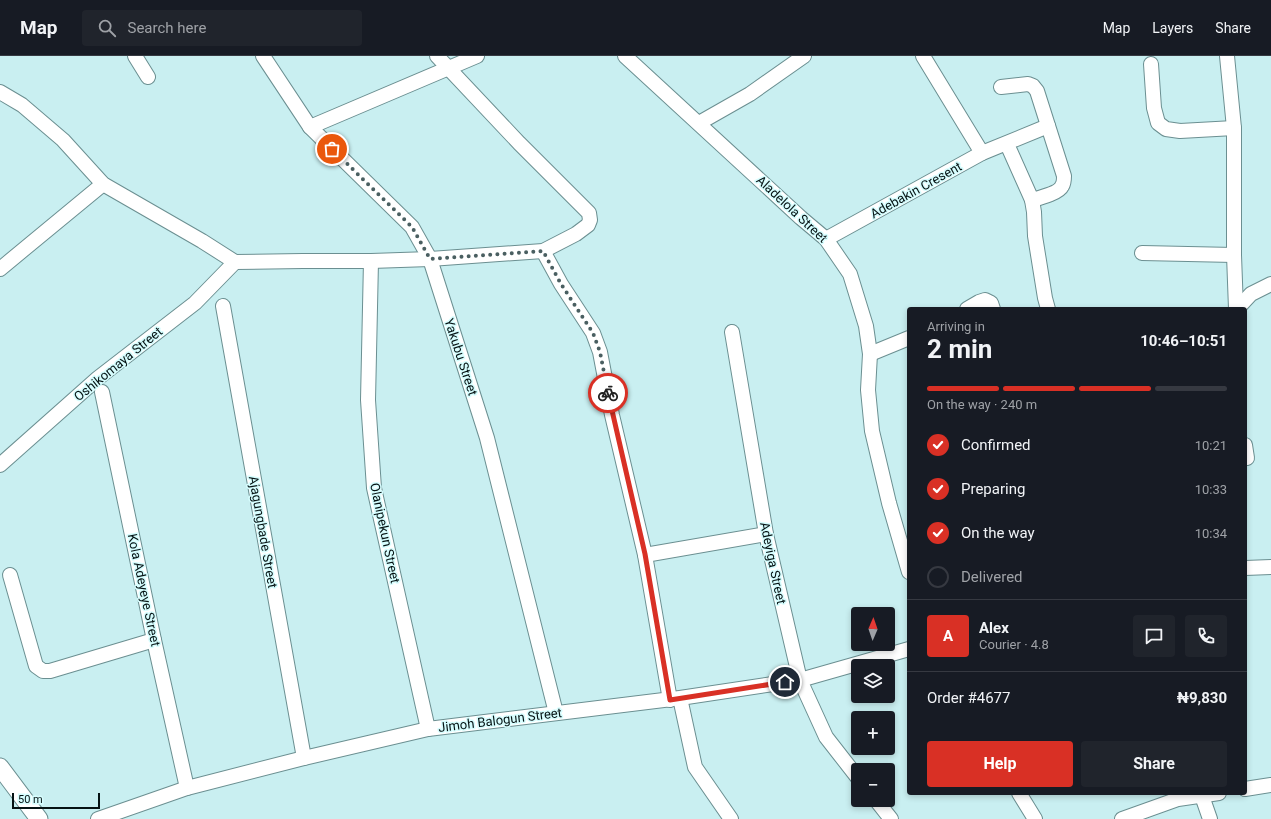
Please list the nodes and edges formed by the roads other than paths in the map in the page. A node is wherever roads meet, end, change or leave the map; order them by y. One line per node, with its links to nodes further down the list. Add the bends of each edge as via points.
1 (135, 56): 11 (street)
2 (263, 56): 16 (street, Yakubu Street)
3 (437, 56): 10 (street)
4 (477, 56): 10 (street)
5 (625, 56): 14 (street, Aladelola Street)
6 (804, 56): 14 (street, via 750,94)
7 (923, 56): 19 (street)
8 (1227, 56): 17 (street)
9 (1151, 64): 17 (street, via 1154,108 1158,123 1166,129 1180,131)
10 (449, 68): 16 (street); 23 (street, via 518,143 589,213 588,225)
11 (148, 77)
12 (1001, 87): 15 (street, via 1028,84 1033,86)
13 (0, 92): 20 (street, via 22,105 63,140)
14 (699, 123): 22 (street, Aladelola Street)
15 (1048, 126): 18 (street, Adebakin Cresent); 21 (street, via 1064,182 1062,188)
16 (310, 127): 26 (street, Yakubu Street, via 412,227)
17 (1234, 128): 25 (street)
18 (1007, 144): 19 (street, Adebakin Cresent); 21 (street)
19 (982, 153): 22 (street, Adebakin Cresent)
20 (103, 184): 28 (street); 29 (street)
21 (1032, 200): 34 (street, via 1035,236)
22 (826, 239): 39 (street, Aladelola Street, via 850,274 866,326)
23 (543, 251): 26 (street); 43 (street, via 593,333 600,352)
24 (1142, 253): 25 (street)
25 (1234, 254): 35 (street)
26 (430, 259): 27 (street); 52 (street, Yakubu Street, via 487,438)
27 (371, 261): 28 (street); 53 (street, Olanipekun Street, via 368,400 374,488)
28 (235, 262): 41 (street, Oshikomaya Street, via 195,303 98,378)
29 (0, 269)
30 (1271, 284): 36 (street, via 1252,294)
31 (223, 306): 54 (street, Ajagungbade Street)
32 (970, 307): 33 (street, via 985,300)
33 (992, 307)
34 (1047, 307)
35 (1237, 307)
36 (1239, 307)
37 (732, 332): 42 (street, Adeyiga Street)
38 (907, 339): 39 (street)
39 (870, 354): 44 (street, Aladelola Street, via 868,390 872,431)
40 (102, 392): 48 (street, Kola Adeyeye Street)
41 (0, 466)
42 (766, 534): 43 (street); 50 (street, Adeyiga Street)
43 (645, 554): 51 (street)
44 (907, 565)
45 (1271, 567): 46 (street)
46 (1247, 568)
47 (10, 575): 48 (street, via 30,650 36,666 43,671)
48 (154, 640): 58 (street, Kola Adeyeye Street)
49 (907, 650): 50 (street, Jimoh Balogun Street)
50 (800, 680): 51 (street, Jimoh Balogun Street); 56 (street, Adeyiga Street, via 826,737)
51 (675, 699): 52 (street, Jimoh Balogun Street); 67 (street, via 695,767)
52 (556, 712): 53 (street, Jimoh Balogun Street)
53 (428, 729): 54 (street, Jimoh Balogun Street)
54 (304, 758): 58 (street, Jimoh Balogun Street)
55 (0, 767): 65 (street)
56 (851, 769)
57 (1271, 785): 59 (street)
58 (187, 788): 66 (street, Jimoh Balogun Street)
59 (1247, 789)
60 (1020, 795): 69 (street)
61 (1208, 795): 63 (street)
62 (1178, 796): 63 (street); 70 (street)
63 (1202, 796): 71 (street)
64 (882, 807): 68 (street)
65 (39, 819)
66 (98, 819)
67 (731, 819)
68 (891, 819)
69 (1035, 819)
70 (1122, 819)
71 (1210, 819)

